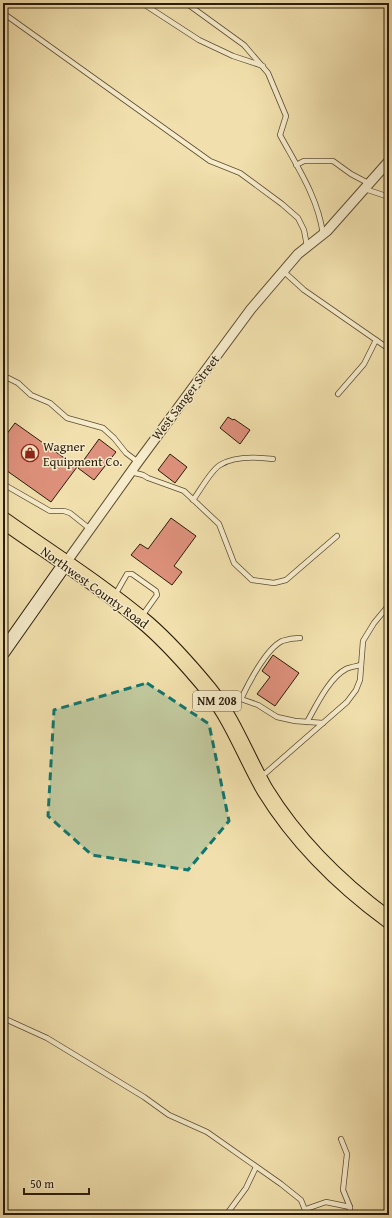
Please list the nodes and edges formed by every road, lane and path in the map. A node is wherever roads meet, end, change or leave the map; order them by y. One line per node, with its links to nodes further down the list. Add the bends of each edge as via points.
1 (142, 3): 4 (lane, via 199,40 233,56)
2 (186, 3): 4 (lane, via 244,45)
3 (3, 13): 10 (lane, via 210,161 240,173 282,204 298,218 304,230)
4 (263, 66): 6 (lane, via 286,116 280,135)
5 (389, 161): 7 (street, West Sanger Street)
6 (296, 165): 7 (lane, via 304,161 333,161); 9 (lane, via 315,200)
7 (367, 186): 8 (lane); 9 (street, West Sanger Street)
8 (389, 197)
9 (323, 234): 10 (street, West Sanger Street)
10 (307, 246): 11 (street, West Sanger Street)
11 (282, 270): 12 (lane, via 304,290); 17 (street, West Sanger Street)
12 (376, 340): 13 (lane); 15 (lane, via 364,364)
13 (389, 349)
14 (3, 378): 17 (lane, via 18,383 31,394 50,403 67,418 102,428)
15 (338, 394)
16 (273, 459): 20 (lane, via 236,459 219,465)
17 (138, 462): 18 (street, West Sanger Street)
18 (131, 472): 20 (lane, via 184,491); 22 (street, West Sanger Street)
19 (3, 484): 22 (lane, via 50,511 70,513)
20 (193, 500): 23 (lane, via 219,524 234,563 252,580 274,583 286,580)
21 (3, 520): 24 (highway, Northwest County Road / NM 208)
22 (90, 529): 24 (street, West Sanger Street)
23 (337, 536)
24 (65, 564): 25 (highway, Northwest County Road / NM 208); 29 (main road, West Sanger Street)
25 (113, 598): 27 (highway, Northwest County Road / NM 208); 27 (lane, via 127,574 132,574 156,591 157,595)
26 (389, 605): 30 (lane, via 374,622 363,641)
27 (140, 619): 32 (highway, Northwest County Road / NM 208, via 169,645)
28 (300, 638): 31 (lane, via 280,642 257,668)
29 (3, 652)
30 (361, 665): 33 (lane, via 346,669 334,680); 34 (lane, via 356,690 347,702)
31 (241, 699): 32 (lane); 33 (lane, via 258,705 277,717)
32 (222, 709): 35 (highway, Northwest County Road / NM 208)
33 (307, 722): 34 (lane)
34 (323, 723): 35 (lane)
35 (259, 778): 36 (highway, Northwest County Road / NM 208, via 296,835 324,866)
36 (389, 920)
37 (3, 1018): 39 (lane, via 47,1038 169,1114 206,1132)
38 (341, 1138): 40 (lane, via 347,1154 343,1190)
39 (256, 1167): 41 (lane, via 301,1200); 42 (lane, via 246,1188)
40 (350, 1207): 41 (lane, via 326,1202); 44 (lane)
41 (306, 1210): 43 (lane)
42 (226, 1215)
43 (307, 1215)
44 (350, 1215)

